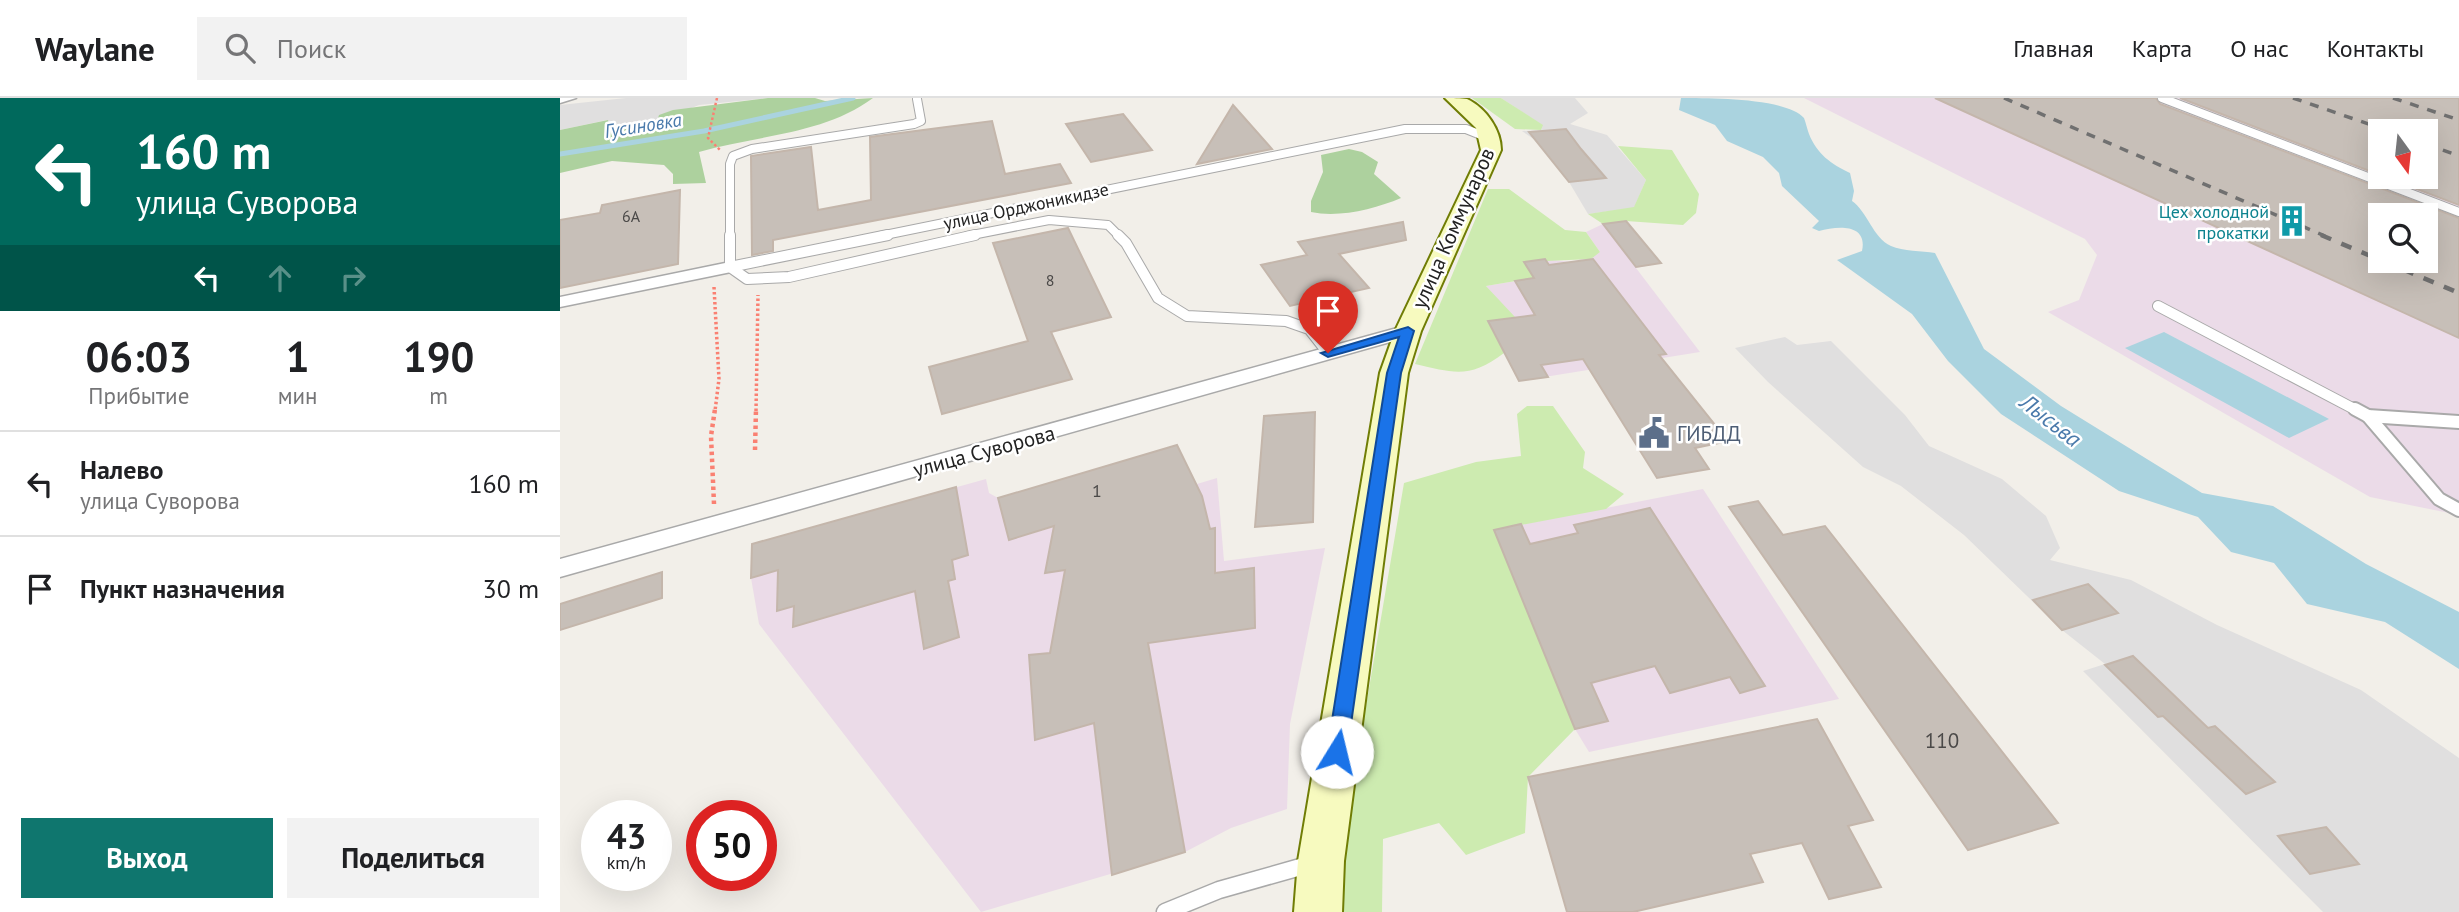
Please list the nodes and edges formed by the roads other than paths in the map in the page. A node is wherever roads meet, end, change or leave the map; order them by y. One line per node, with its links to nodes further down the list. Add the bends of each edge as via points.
1 (570, 98): 4 (street)
2 (1454, 98): 6 (main road, улица Коммунаров, via 1486,127)
3 (2162, 98): 7 (lane)
4 (560, 99)
5 (917, 99): 8 (lane, via 921,121 914,124 752,149 733,156)
6 (1492, 140): 8 (lane, улица Орджоникидзе, via 1466,129 1405,129); 11 (main road, улица Коммунаров)
7 (2459, 212)
8 (730, 267): 9 (street, улица Орджоникидзе); 12 (lane, via 747,279 789,277 1017,225 1076,219 1108,225 1126,243 1158,298 1187,316 1286,321 1309,330)
9 (560, 302)
10 (2158, 306): 13 (lane)
11 (1408, 331): 12 (street, улица Суворова); 17 (main road, улица Коммунаров, via 1394,373)
12 (1328, 353): 16 (street, улица Суворова)
13 (2368, 416): 14 (lane); 15 (lane, via 2439,499)
14 (2459, 422)
15 (2459, 510)
16 (560, 568)
17 (1321, 861): 18 (lane, via 1219,890); 19 (main road, улица Коммунаров)
18 (1166, 912)
19 (1318, 912)

